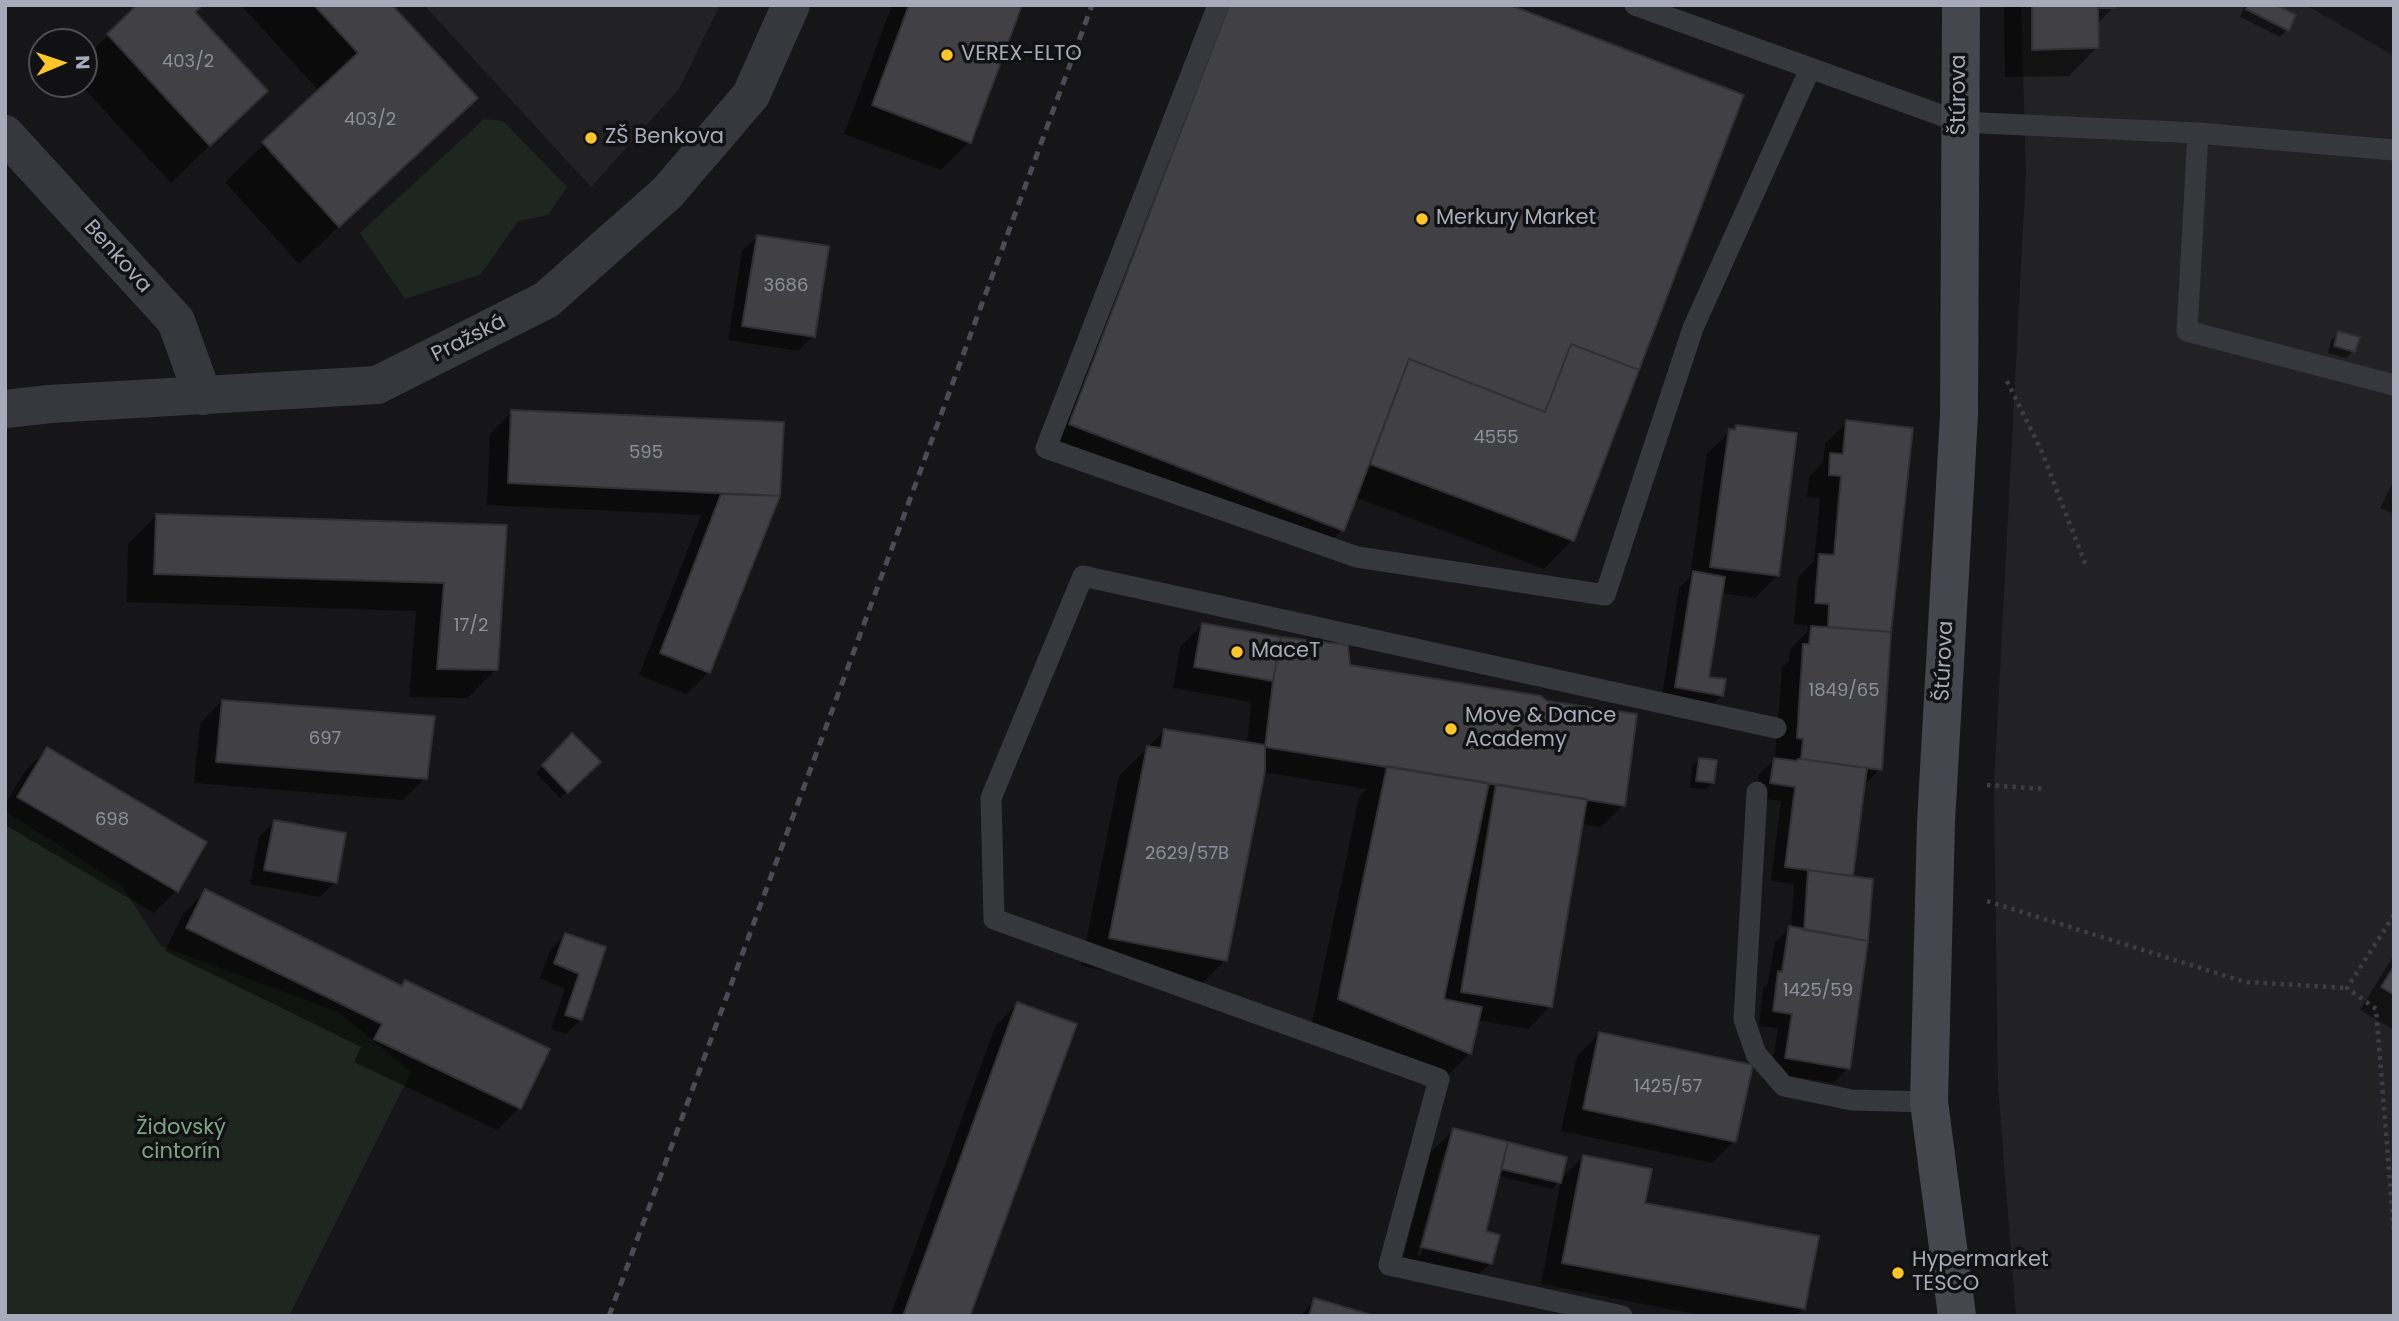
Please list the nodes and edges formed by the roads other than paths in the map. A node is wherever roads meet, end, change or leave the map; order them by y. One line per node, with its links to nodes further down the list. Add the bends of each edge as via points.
1 (791, 5): 11 (street, Pražská, via 751,95 667,193 546,300 377,385)
2 (1218, 5): 5 (lane, via 1046,448 1357,557 1605,595 1693,328)
3 (1635, 5): 5 (lane)
4 (1961, 5): 6 (street, Štúrova)
5 (1810, 69): 6 (lane)
6 (1960, 122): 7 (lane); 15 (street, Štúrova, via 1959,415 1936,822)
7 (2198, 133): 9 (lane); 10 (lane, via 2187,331)
8 (5, 134): 11 (street, Benkova, via 176,321)
9 (2394, 150)
10 (2394, 385)
11 (204, 396): 12 (street, Pražská)
12 (5, 410)
13 (1776, 728): 16 (lane, via 1083,576 991,798 994,919 1439,1079 1389,1265)
14 (1756, 792): 15 (lane, via 1744,1019 1756,1054 1784,1086 1852,1100)
15 (1929, 1102): 17 (street, Štúrova)
16 (1622, 1316)
17 (1957, 1316)

